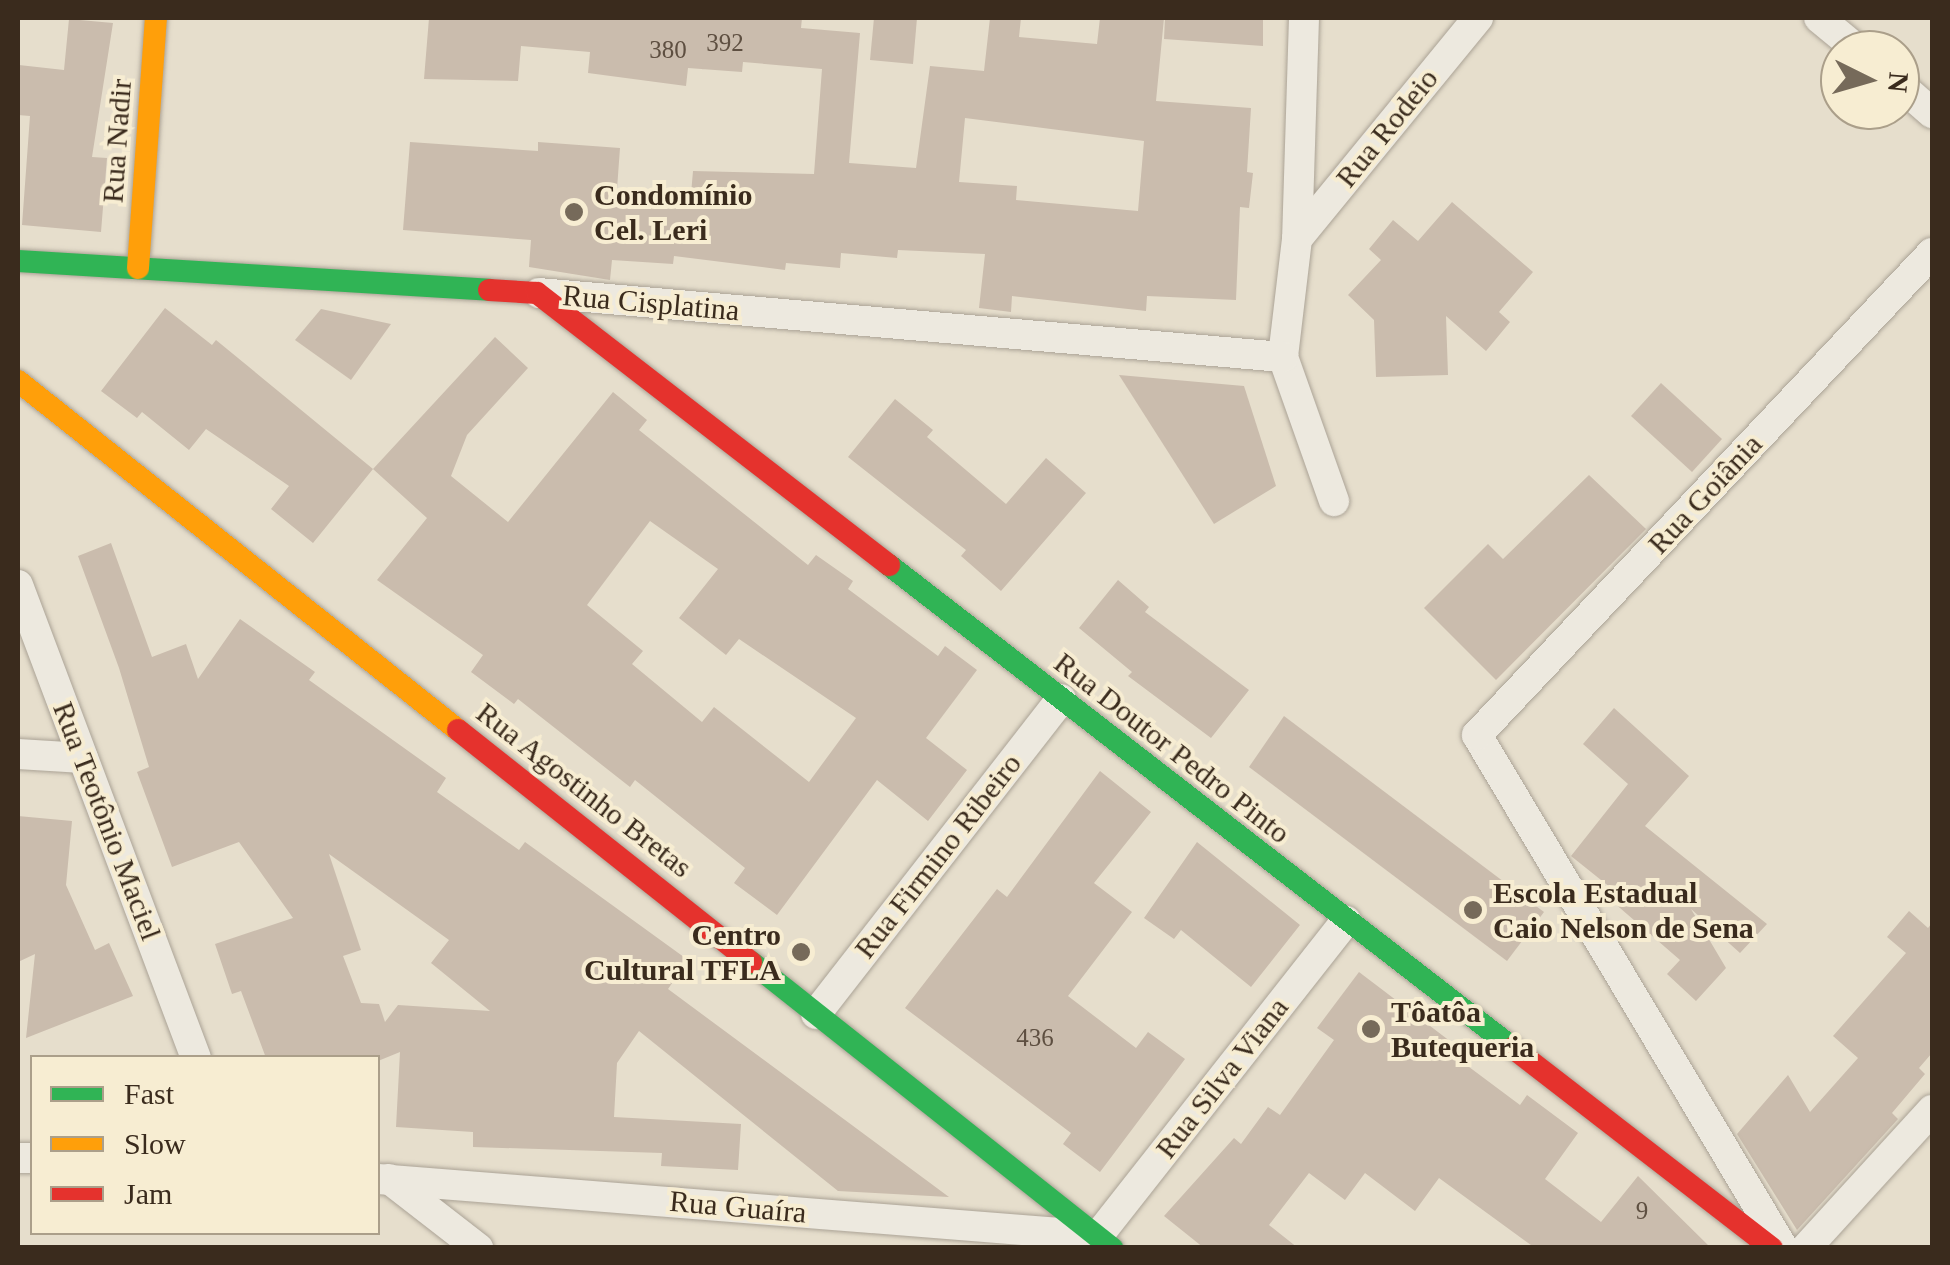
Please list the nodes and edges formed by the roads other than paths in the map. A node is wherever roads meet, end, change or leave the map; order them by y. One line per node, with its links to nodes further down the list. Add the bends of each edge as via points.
1 (156, 18): 7 (street, Rua Nadir)
2 (1304, 18): 4 (street)
3 (1478, 18): 4 (street, Rua Rodeio)
4 (1297, 239): 9 (street)
5 (1932, 253): 24 (street, Rua Goiânia, via 1477,735)
6 (18, 261): 7 (street, Rua Cisplatina)
7 (138, 268): 8 (street, Rua Cisplatina)
8 (537, 293): 9 (street, Rua Cisplatina); 13 (street, Rua Doutor Pedro Pinto)
9 (1284, 357): 11 (street)
10 (18, 381): 17 (street, Rua Agostinho Bretas)
11 (1334, 502)
12 (18, 584): 15 (street, Rua Teotônio Maciel)
13 (1061, 699): 16 (street, Rua Doutor Pedro Pinto); 17 (street, Rua Firmino Ribeiro)
14 (18, 754): 15 (street)
15 (83, 758): 18 (street, Rua Teotônio Maciel)
16 (1346, 921): 21 (street, Rua Silva Viana); 23 (street, Rua Doutor Pedro Pinto)
17 (816, 1014): 21 (street, Rua Agostinho Bretas)
18 (195, 1055)
19 (1932, 1110): 25 (street)
20 (383, 1179): 21 (street, Rua Guaíra); 22 (street)
21 (1105, 1242)
22 (478, 1248)
23 (1772, 1248)
24 (1784, 1248)
25 (1806, 1248)

